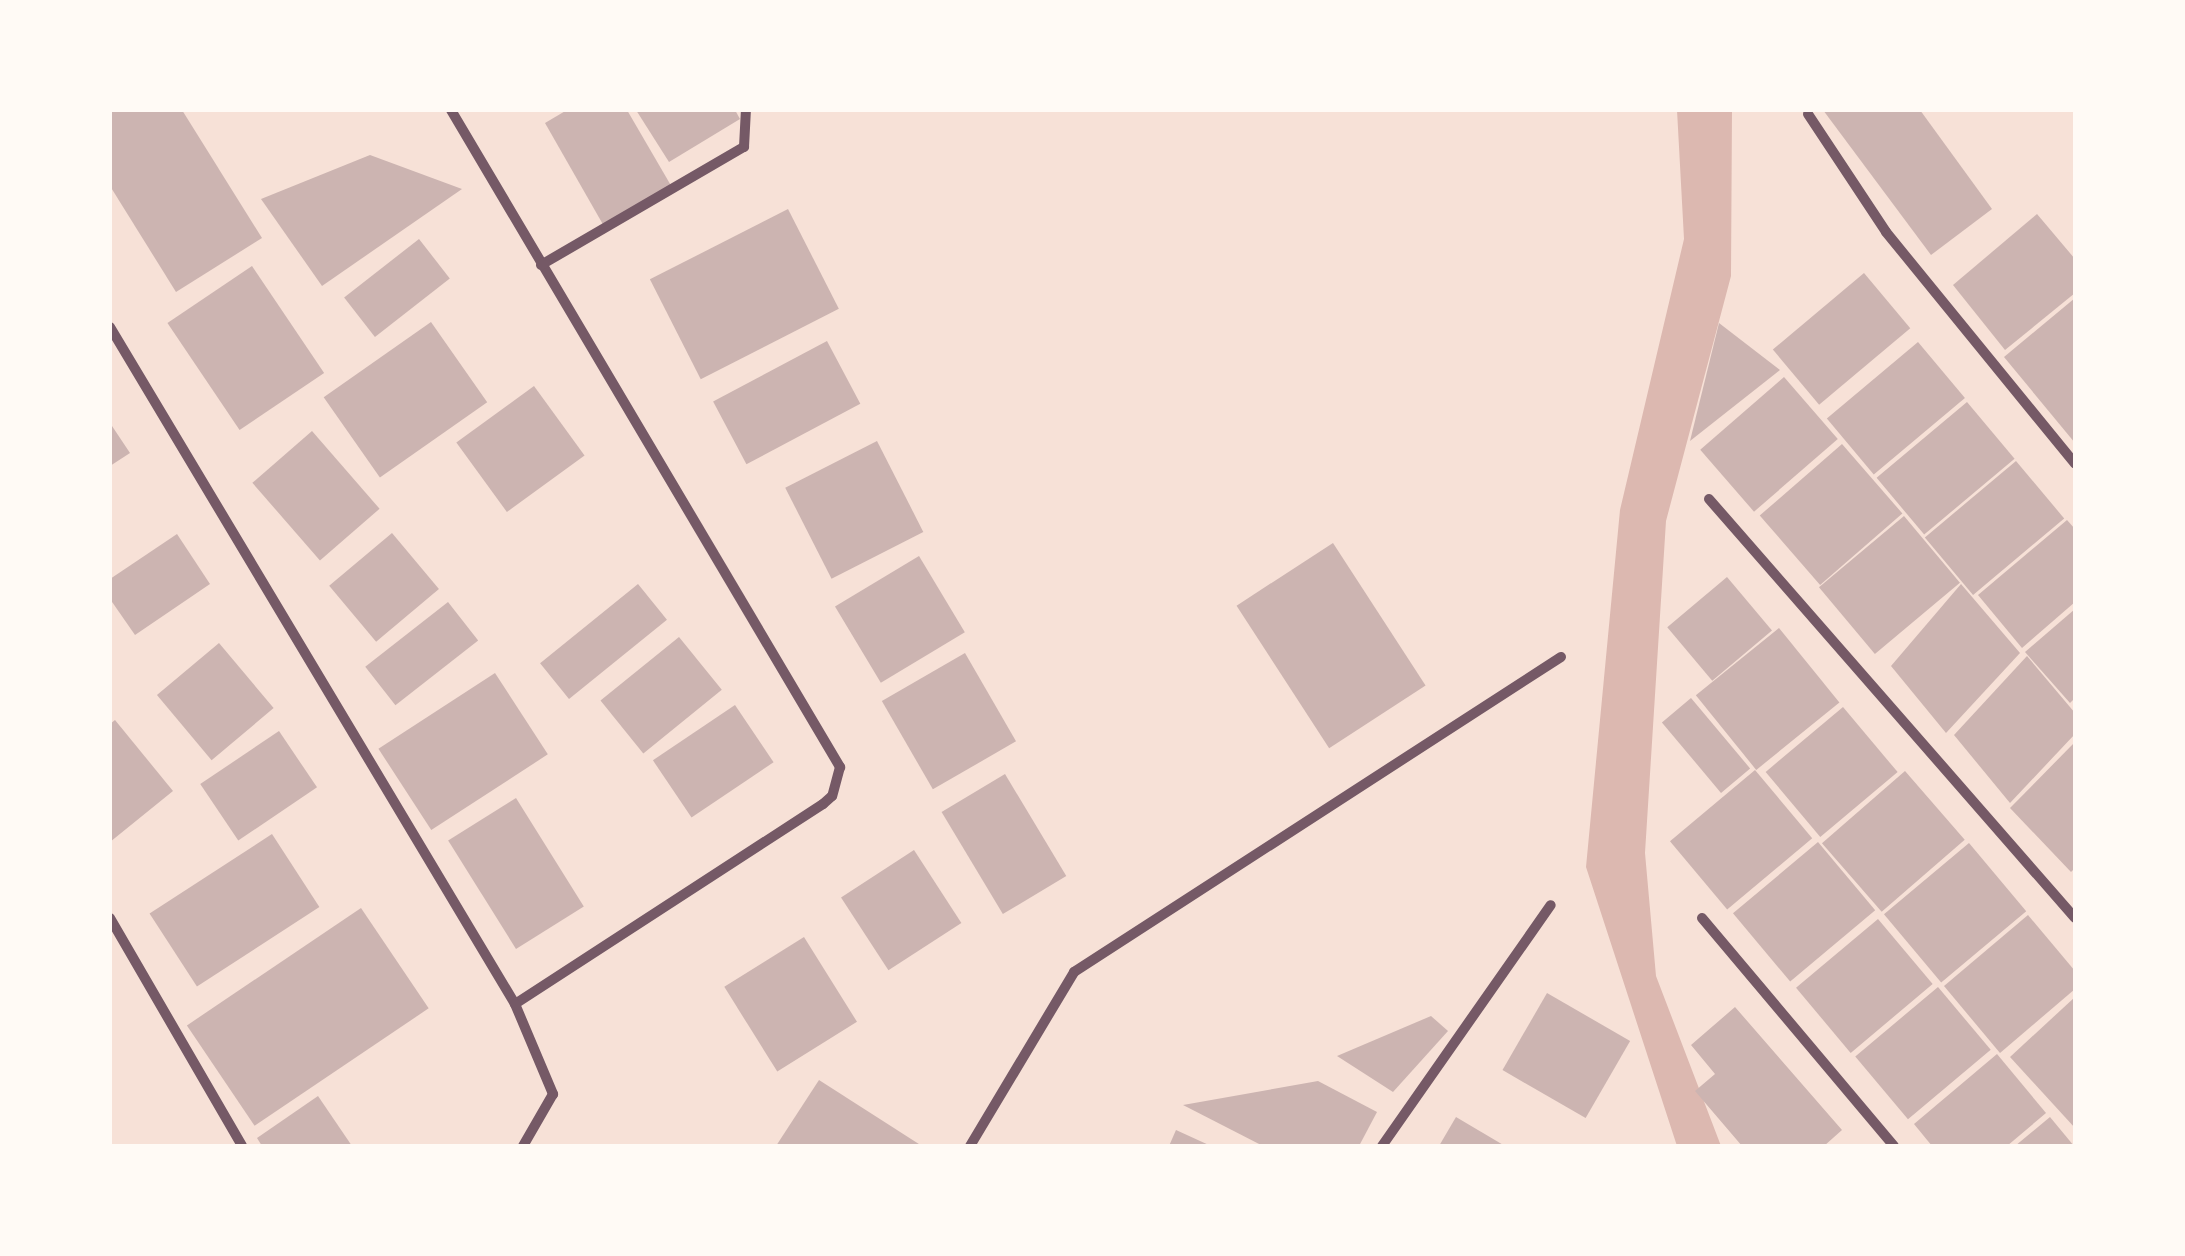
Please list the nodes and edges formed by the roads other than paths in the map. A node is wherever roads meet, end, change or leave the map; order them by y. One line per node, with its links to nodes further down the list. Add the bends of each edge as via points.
1 (451, 110): 4 (street)
2 (746, 110): 4 (street, via 744,147)
3 (1808, 114): 6 (street, via 1886,232)
4 (542, 265): 13 (street, via 840,768 824,804)
5 (110, 327): 13 (street)
6 (2075, 464)
7 (1709, 499): 12 (street)
8 (1560, 657): 16 (street, via 1074,972)
9 (1551, 905): 17 (street)
10 (110, 918): 14 (street)
11 (1702, 918): 18 (street)
12 (2075, 918)
13 (515, 1004): 15 (street, via 553,1094)
14 (242, 1146)
15 (522, 1146)
16 (970, 1146)
17 (1382, 1146)
18 (1894, 1146)

